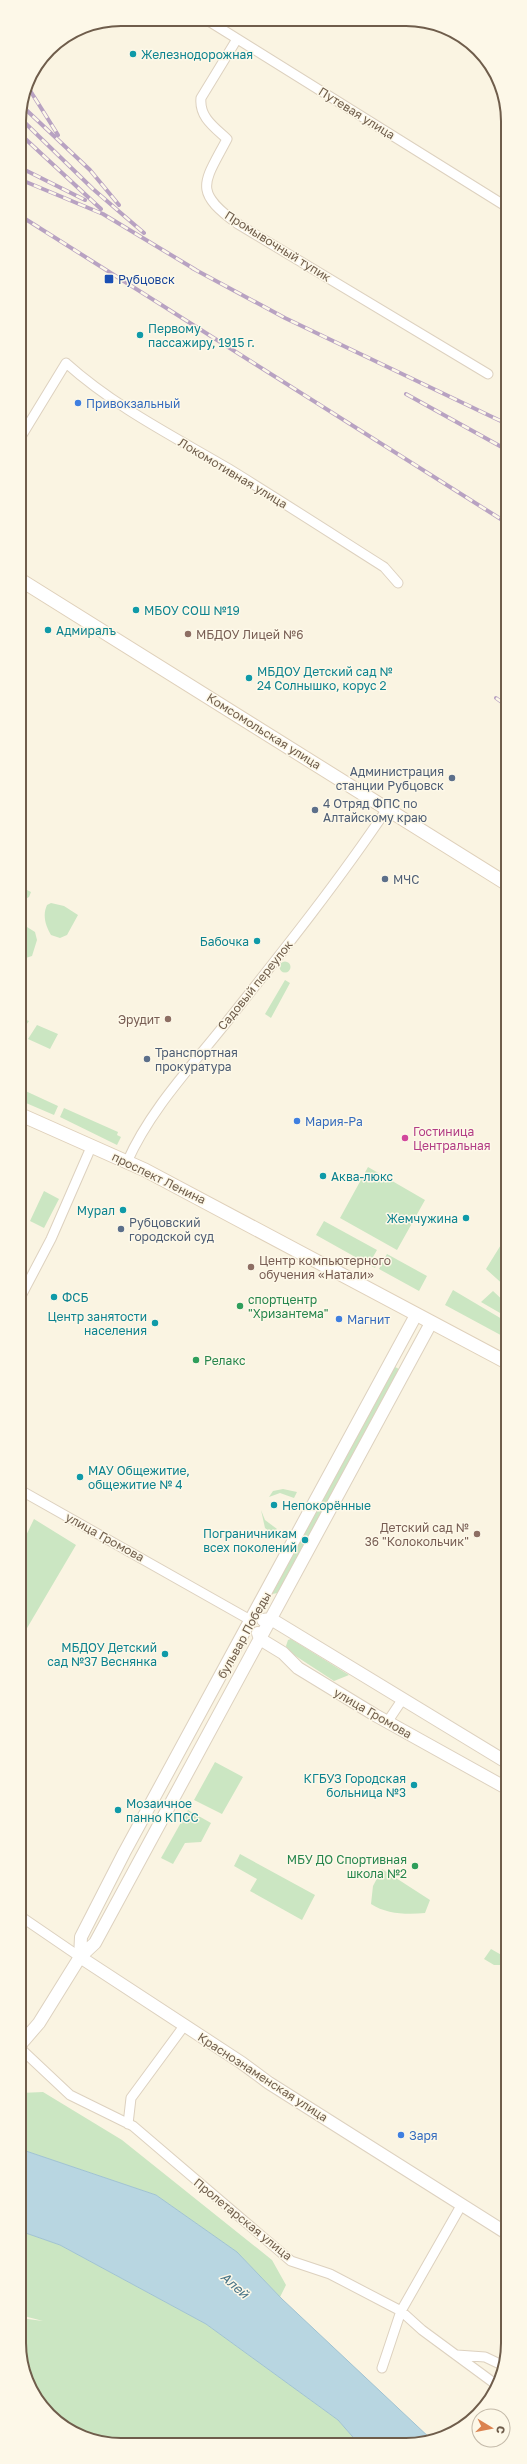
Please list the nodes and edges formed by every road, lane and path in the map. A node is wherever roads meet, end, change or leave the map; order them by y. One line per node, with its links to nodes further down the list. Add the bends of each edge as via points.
1 (216, 26): 2 (street, Путевая улица)
2 (237, 39): 3 (street, Путевая улица); 4 (street, Промывочный тупик, via 201,98 200,108 206,120 227,139 208,175 205,187 211,200 238,224)
3 (501, 203)
4 (488, 374)
5 (26, 429): 7 (street, Локомотивная улица, via 66,363 120,406 230,470 384,566)
6 (26, 583): 8 (main road, Комсомольская улица)
7 (398, 584)
8 (386, 809): 9 (main road, Комсомольская улица); 12 (street, Садовый переулок, via 306,922 180,1079 145,1128)
9 (501, 880)
10 (26, 1117): 11 (main road, проспект Ленина)
11 (92, 1145): 12 (main road, проспект Ленина); 13 (street, via 51,1238)
12 (127, 1162): 14 (main road, проспект Ленина, via 204,1200)
13 (26, 1286)
14 (416, 1315): 15 (main road, проспект Ленина); 19 (street, бульвар Победы)
15 (431, 1323): 16 (main road, проспект Ленина); 18 (street, бульвар Победы)
16 (501, 1359)
17 (26, 1493): 19 (street, улица Громова)
18 (271, 1619): 19 (street); 20 (street, бульвар Победы); 21 (street)
19 (252, 1621): 20 (street); 25 (street, бульвар Победы)
20 (260, 1639): 22 (street, улица Громова, via 283,1654 298,1668); 26 (street, бульвар Победы)
21 (402, 1700): 22 (street); 23 (street)
22 (388, 1721): 24 (street, улица Громова)
23 (501, 1759)
24 (501, 1785)
25 (158, 1790): 26 (street); 27 (street, бульвар Победы)
26 (173, 1798): 28 (street, бульвар Победы)
27 (124, 1853): 28 (street); 30 (street, бульвар Победы, via 81,1937)
28 (140, 1863): 30 (street, бульвар Победы, via 92,1947)
29 (26, 1920): 30 (street, Краснознаменская улица)
30 (80, 1957): 31 (street, Краснознаменская улица); 32 (street, бульвар Победы, via 39,2023)
31 (184, 2026): 34 (street, via 131,2098); 35 (street, Краснознаменская улица, via 269,2083)
32 (26, 2039)
33 (26, 2052): 34 (street, Пролетарская улица, via 70,2095)
34 (128, 2124): 37 (street, Пролетарская улица, via 291,2261 330,2274)
35 (462, 2204): 36 (street, Краснознаменская улица); 37 (street)
36 (501, 2229)
37 (401, 2311): 38 (street, Пролетарская улица); 40 (street)
38 (457, 2355): 39 (street, via 485,2357); 41 (street, Пролетарская улица)
39 (499, 2363)
40 (382, 2368)
41 (493, 2382)

